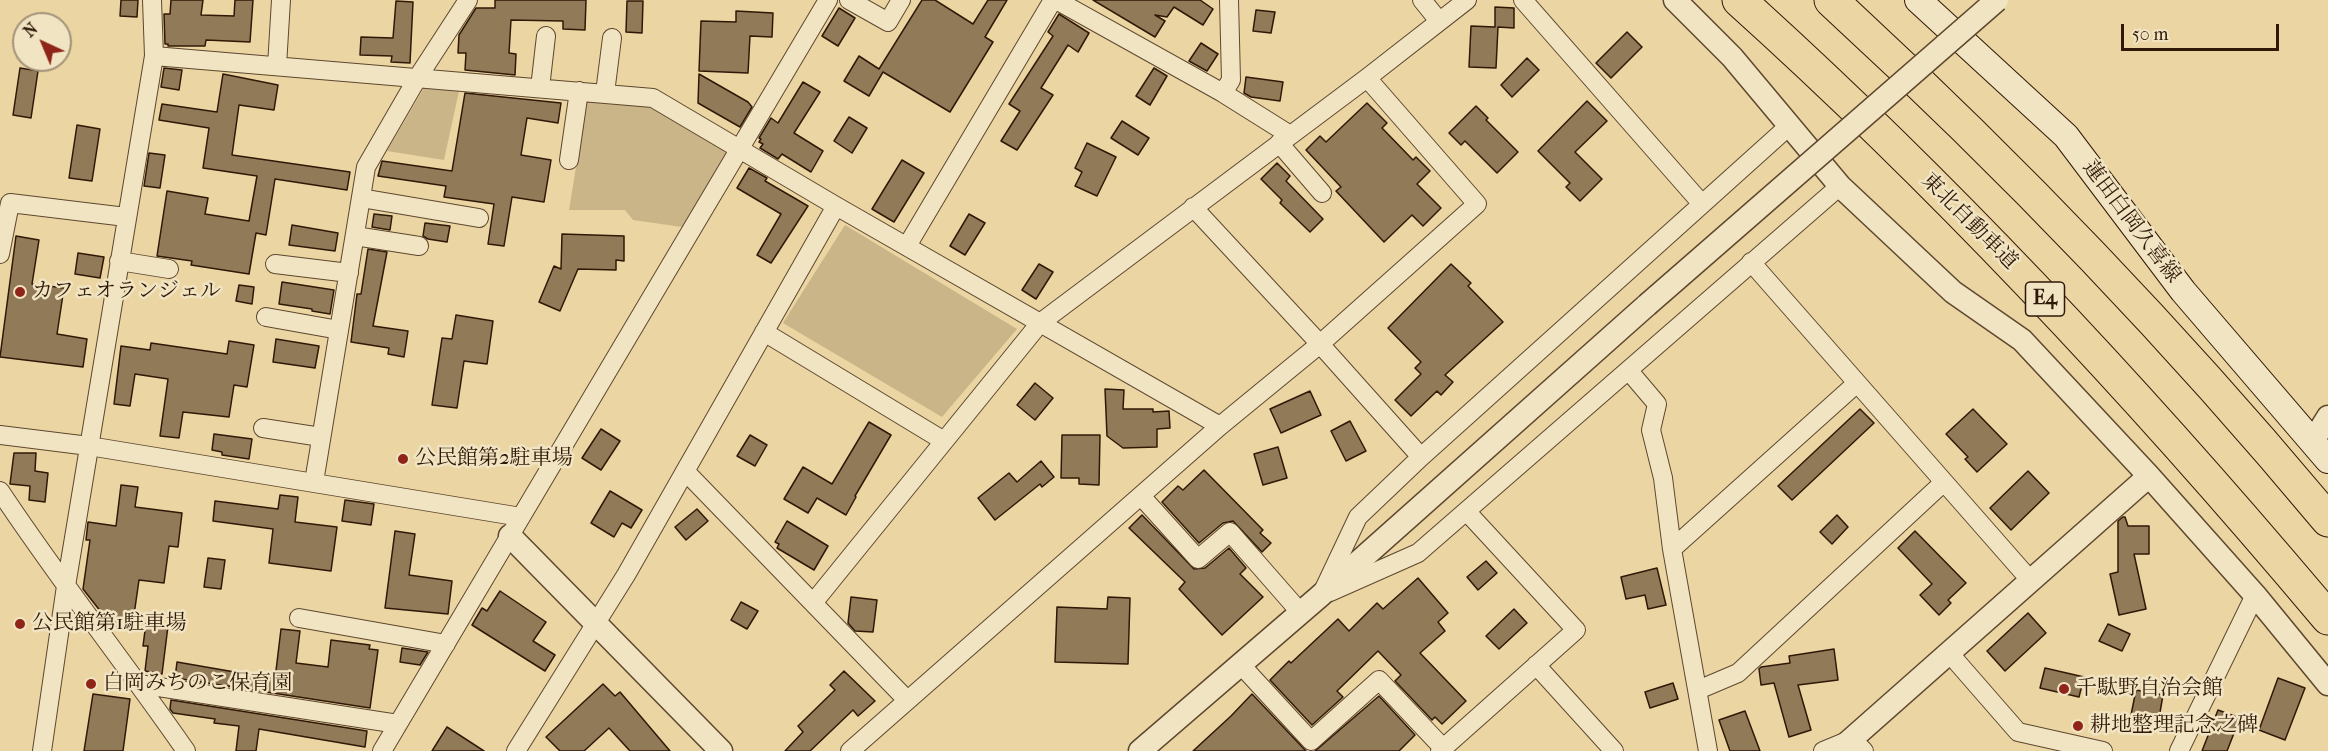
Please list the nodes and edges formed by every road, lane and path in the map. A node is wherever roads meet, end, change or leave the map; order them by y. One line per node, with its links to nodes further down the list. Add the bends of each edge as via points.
1 (152, 0): 20 (street)
2 (281, 0): 21 (street)
3 (468, 0): 22 (street)
4 (828, 0): 30 (street)
5 (849, 0): 6 (street, via 888,22)
6 (901, 0)
7 (1055, 0): 27 (street); 42 (street)
8 (1229, 0): 27 (street, via 1231,80)
9 (1422, 0): 17 (street)
10 (1467, 0): 17 (street)
11 (1523, 0): 35 (street)
12 (1675, 0): 28 (street, via 1732,57)
13 (1739, 0): 82 (highway, 東北自動車道 / E4, via 1826,78 2097,352)
14 (1831, 0): 72 (highway, via 2045,207 2247,423)
15 (1918, 0): 63 (main road, 蓮田白岡久喜線, via 2066,136 2183,291)
16 (1997, 0): 78 (street, bridge)
17 (1439, 21): 23 (street)
18 (546, 36): 24 (street)
19 (612, 38): 26 (street)
20 (154, 56): 21 (street); 38 (street)
21 (277, 66): 22 (street)
22 (418, 77): 24 (street); 34 (street, via 366,167)
23 (1367, 78): 29 (street); 53 (street, via 1477,204)
24 (540, 88): 25 (street)
25 (579, 91): 26 (street); 31 (street)
26 (605, 93): 30 (street, via 653,98)
27 (1223, 93): 29 (street)
28 (1789, 126): 32 (street); 35 (street)
29 (1284, 139): 33 (street); 37 (street)
30 (739, 148): 36 (street); 73 (street)
31 (569, 160)
32 (1840, 186): 45 (street); 66 (street, via 1953,292 2022,340)
33 (1322, 193)
34 (361, 198): 39 (street); 40 (street)
35 (1702, 204): 64 (street)
36 (836, 206): 42 (street); 52 (street)
37 (1193, 207): 50 (street); 53 (street)
38 (126, 217): 43 (street, via 10,203); 44 (street)
39 (479, 218)
40 (355, 236): 41 (street); 48 (street)
41 (420, 246)
42 (908, 246): 50 (street)
43 (0, 254)
44 (119, 261): 47 (street); 62 (street)
45 (1751, 262): 54 (street); 55 (street)
46 (275, 264): 48 (street)
47 (169, 269)
48 (349, 273): 51 (street)
49 (266, 317): 51 (street)
50 (1040, 323): 57 (street); 61 (street)
51 (339, 330): 60 (street)
52 (764, 332): 61 (street); 65 (street)
53 (1320, 344): 57 (street); 64 (street)
54 (1629, 371): 71 (street); 74 (street, via 1657,404 1651,430 1663,478)
55 (1857, 382): 68 (street); 74 (street)
56 (2328, 417): 63 (street)
57 (1220, 426): 70 (street)
58 (263, 428): 60 (street)
59 (0, 435): 62 (street)
60 (321, 437): 67 (street)
61 (944, 441): 79 (street)
62 (89, 446): 67 (street); 76 (street)
63 (2320, 450)
64 (1421, 457): 78 (street, via 1358,517)
65 (685, 471): 79 (street); 83 (street)
66 (2149, 476): 75 (street); 77 (street)
67 (314, 482): 73 (street)
68 (1944, 482): 75 (street); 90 (street, via 1738,673)
69 (0, 491): 76 (street)
70 (1141, 496): 80 (street, via 1198,559 1230,532); 91 (street)
71 (1467, 512): 78 (street, via 1418,553); 87 (street, via 1576,630)
72 (2328, 520)
73 (516, 526): 83 (street); 84 (street)
74 (1672, 549): 90 (street)
75 (2031, 581): 85 (street)
76 (66, 586): 88 (street); 95 (street)
77 (2255, 595): 89 (street); 106 (street)
78 (1320, 596): 80 (street)
79 (813, 603): 91 (street)
80 (1300, 612): 86 (street)
81 (298, 618): 84 (street)
82 (2328, 618)
83 (597, 623): 98 (street); 99 (street)
84 (446, 644): 92 (street)
85 (1950, 654): 93 (street); 105 (street, via 2018,732)
86 (1241, 665): 94 (street, via 1311,741 1379,680); 101 (street)
87 (1536, 665): 94 (street); 102 (street)
88 (139, 684): 92 (street); 96 (street)
89 (2328, 684)
90 (1698, 690): 103 (street)
91 (907, 700): 100 (street)
92 (398, 724): 97 (street)
93 (1851, 747): 104 (street)
94 (1441, 749)
95 (42, 751)
96 (186, 751)
97 (382, 751)
98 (516, 751)
99 (721, 751)
100 (850, 751)
101 (1140, 751)
102 (1614, 751)
103 (1708, 751)
104 (1823, 751)
105 (2103, 751)
106 (2178, 751)

